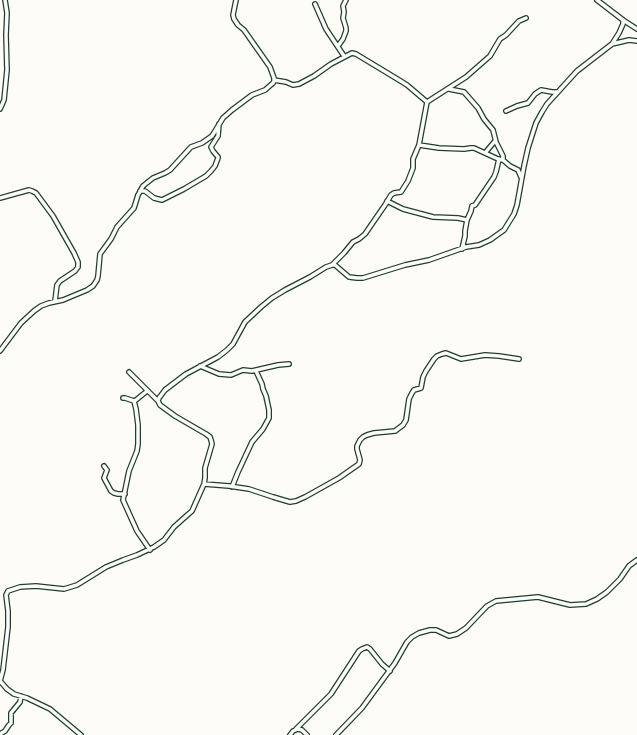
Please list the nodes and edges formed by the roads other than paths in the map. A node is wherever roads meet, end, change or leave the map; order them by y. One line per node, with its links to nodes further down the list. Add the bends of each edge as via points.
1 (5, 0): 17 (street, via 7,70)
2 (236, 0): 13 (street, via 234,19 270,67)
3 (346, 0): 11 (street, via 343,18 346,31)
4 (597, 0): 7 (street)
5 (315, 4): 11 (street, via 326,29)
6 (526, 18): 14 (street, via 519,21 499,41 487,59)
7 (623, 20): 8 (street); 10 (street)
8 (637, 29)
9 (637, 41): 10 (street)
10 (612, 44): 15 (street, via 577,71)
11 (338, 46): 12 (street)
12 (344, 56): 13 (street, via 299,84); 16 (street, via 356,54 407,85)
13 (274, 80): 19 (street, via 269,87 252,94 232,110)
14 (449, 89): 16 (street); 20 (street, via 468,96 494,131)
15 (558, 92): 18 (street, via 541,90 528,103); 25 (street, via 547,104 536,123)
16 (427, 102): 21 (street)
17 (0, 109)
18 (506, 111)
19 (219, 124): 26 (street, via 212,136 191,147 170,170 152,178); 26 (street, via 218,136 211,148 218,158 211,172 162,200 144,191)
20 (495, 141): 22 (street); 24 (street)
21 (419, 144): 22 (street, via 439,148 473,148); 28 (street, via 408,181 402,191 392,194)
22 (485, 153): 23 (street)
23 (498, 159): 24 (street); 29 (street, via 494,177 472,206)
24 (503, 160): 25 (street, via 518,170)
25 (522, 178): 30 (street, via 517,206 504,230 482,244)
26 (140, 192): 32 (street, via 134,208 117,227 100,254 96,283 87,290)
27 (0, 198): 32 (street, via 29,190 36,193 53,216 74,253 78,267 57,285)
28 (387, 201): 29 (street, via 403,209 433,217); 31 (street, via 365,234 353,242)
29 (467, 220): 30 (street)
30 (462, 248): 31 (street, via 363,278 349,277)
31 (332, 265): 36 (street, via 272,298 245,322 227,350)
32 (55, 301): 33 (street, via 41,306 25,318)
33 (0, 351)
34 (519, 359): 45 (street, via 485,355 461,359 446,353 437,356 423,377 421,388 414,390 409,399 403,425 395,431 374,433 360,440 357,446 359,464 310,495 290,502)
35 (289, 364): 37 (street)
36 (200, 366): 37 (street, via 219,374 231,375 243,370); 42 (street, via 165,390)
37 (256, 371): 45 (street, via 266,396 270,418 252,442)
38 (129, 372): 39 (street)
39 (147, 391): 41 (street); 42 (street)
40 (123, 398): 41 (street)
41 (134, 401): 46 (street, via 138,444)
42 (158, 401): 44 (street, via 162,408 211,438)
43 (104, 466): 46 (street, via 107,470 104,478 111,491)
44 (204, 484): 45 (street); 47 (street, via 190,513)
45 (232, 486)
46 (125, 494): 47 (street, via 125,506 137,532)
47 (150, 550): 50 (street, via 106,567 76,585 64,589 36,586 8,591 8,627)
48 (637, 560): 49 (street, via 607,592 586,604 570,605 538,597 496,601 457,634 449,636 427,630 415,635 407,642)
49 (390, 670): 52 (street, via 369,648 362,648 331,694); 57 (street, via 362,708)
50 (0, 681): 51 (street, via 14,694)
51 (21, 696): 53 (street, via 20,702 11,713 11,723); 54 (street, via 50,708)
52 (296, 729): 55 (street); 56 (street)
53 (0, 734)
54 (81, 735)
55 (290, 735)
56 (307, 735)
57 (336, 735)

